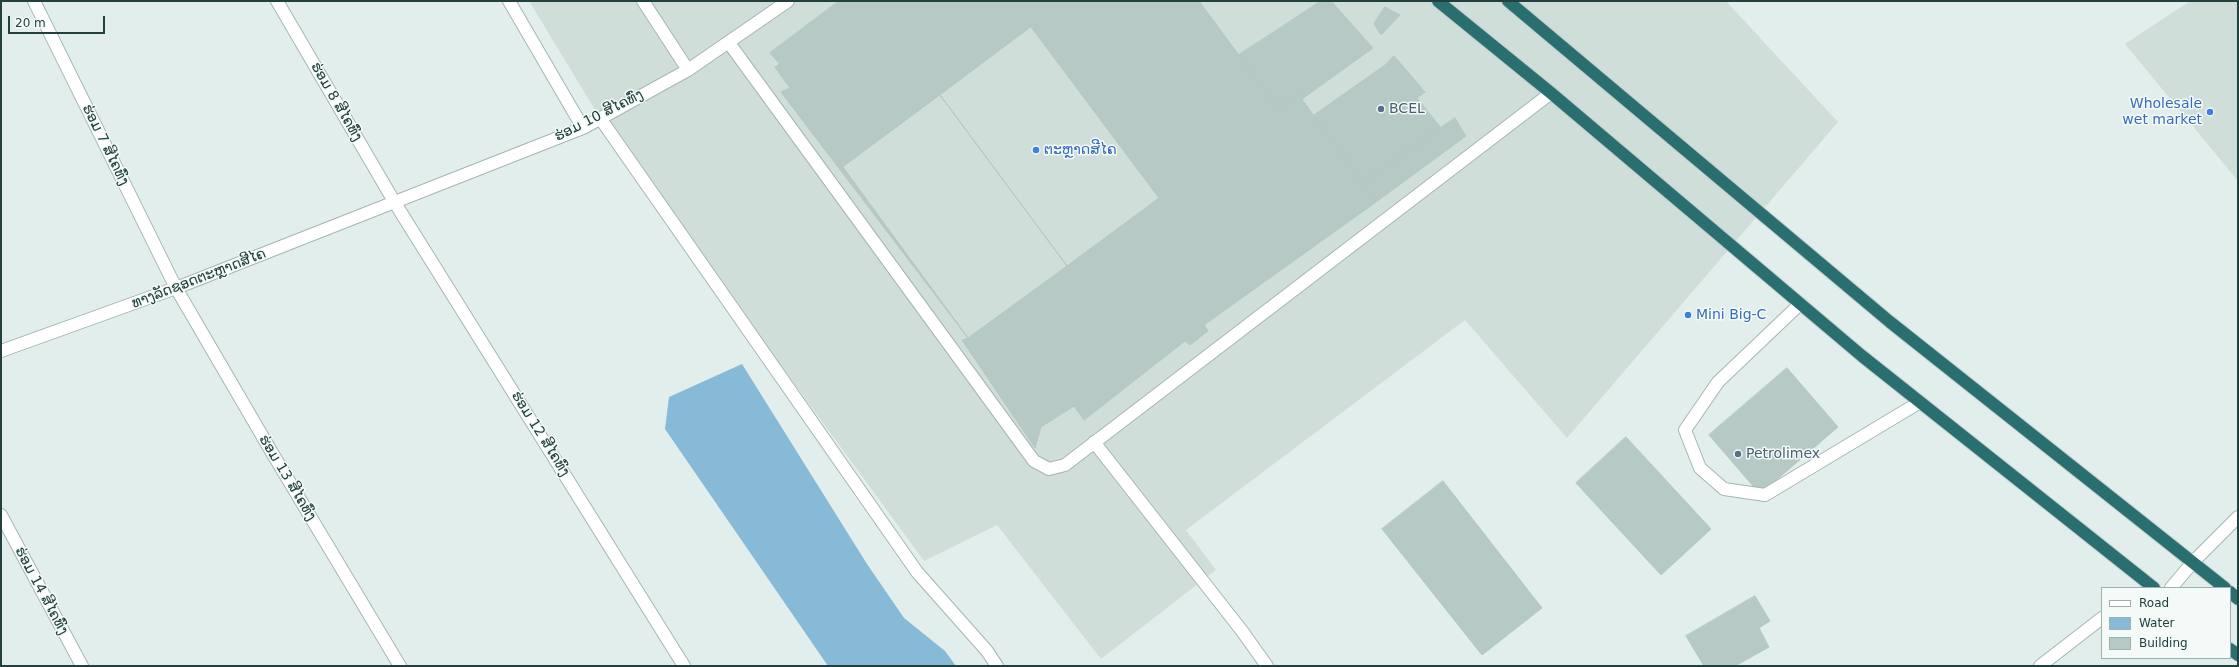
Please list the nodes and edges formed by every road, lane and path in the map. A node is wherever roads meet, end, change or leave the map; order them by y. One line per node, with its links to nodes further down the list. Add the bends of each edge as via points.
1 (34, 1): 14 (street, ຮ່ອມ 7 ສີໄຄທົ່ງ)
2 (277, 1): 13 (street, ຮ່ອມ 8 ສີໄຄທົ່ງ)
3 (509, 1): 12 (street)
4 (643, 1): 9 (street)
5 (788, 1): 8 (street, ຮ່ອມ 10 ສີໄຄທົ່ງ)
6 (1438, 1): 10 (highway)
7 (1508, 1): 21 (highway, via 1890,322)
8 (729, 43): 9 (street, ຮ່ອມ 10 ສີໄຄທົ່ງ); 18 (street, via 1034,461 1049,469 1066,465)
9 (688, 70): 11 (street, ຮ່ອມ 10 ສີໄຄທົ່ງ)
10 (1551, 93): 15 (highway); 18 (street)
11 (600, 118): 12 (street, ຮ່ອມ 10 ສີໄຄທົ່ງ); 29 (street, via 916,572 988,651)
12 (583, 128): 13 (street, ຮ່ອມ 10 ສີໄຄທົ່ງ)
13 (395, 203): 14 (street, ທາງລັດຊອດຕະຫຼາດສີໄຄ); 28 (street, ຮ່ອມ 12 ສີໄຄທົ່ງ)
14 (176, 288): 16 (street, ທາງລັດຊອດຕະຫຼາດສີໄຄ); 27 (street, ຮ່ອມ 13 ສີໄຄທົ່ງ)
15 (1800, 304): 17 (highway); 17 (street, via 1718,382 1685,430 1700,468 1724,489 1765,495)
16 (1, 351)
17 (1920, 402): 22 (highway)
18 (1094, 442): 30 (street, via 1242,631)
19 (1, 515): 26 (street, ຮ່ອມ 14 ສີໄຄທົ່ງ)
20 (2238, 518): 21 (street)
21 (2193, 562): 23 (street); 24 (highway)
22 (2148, 586)
23 (2172, 587)
24 (2224, 587)
25 (2101, 619): 31 (street)
26 (82, 666)
27 (400, 666)
28 (684, 666)
29 (997, 666)
30 (1266, 666)
31 (2040, 666)

